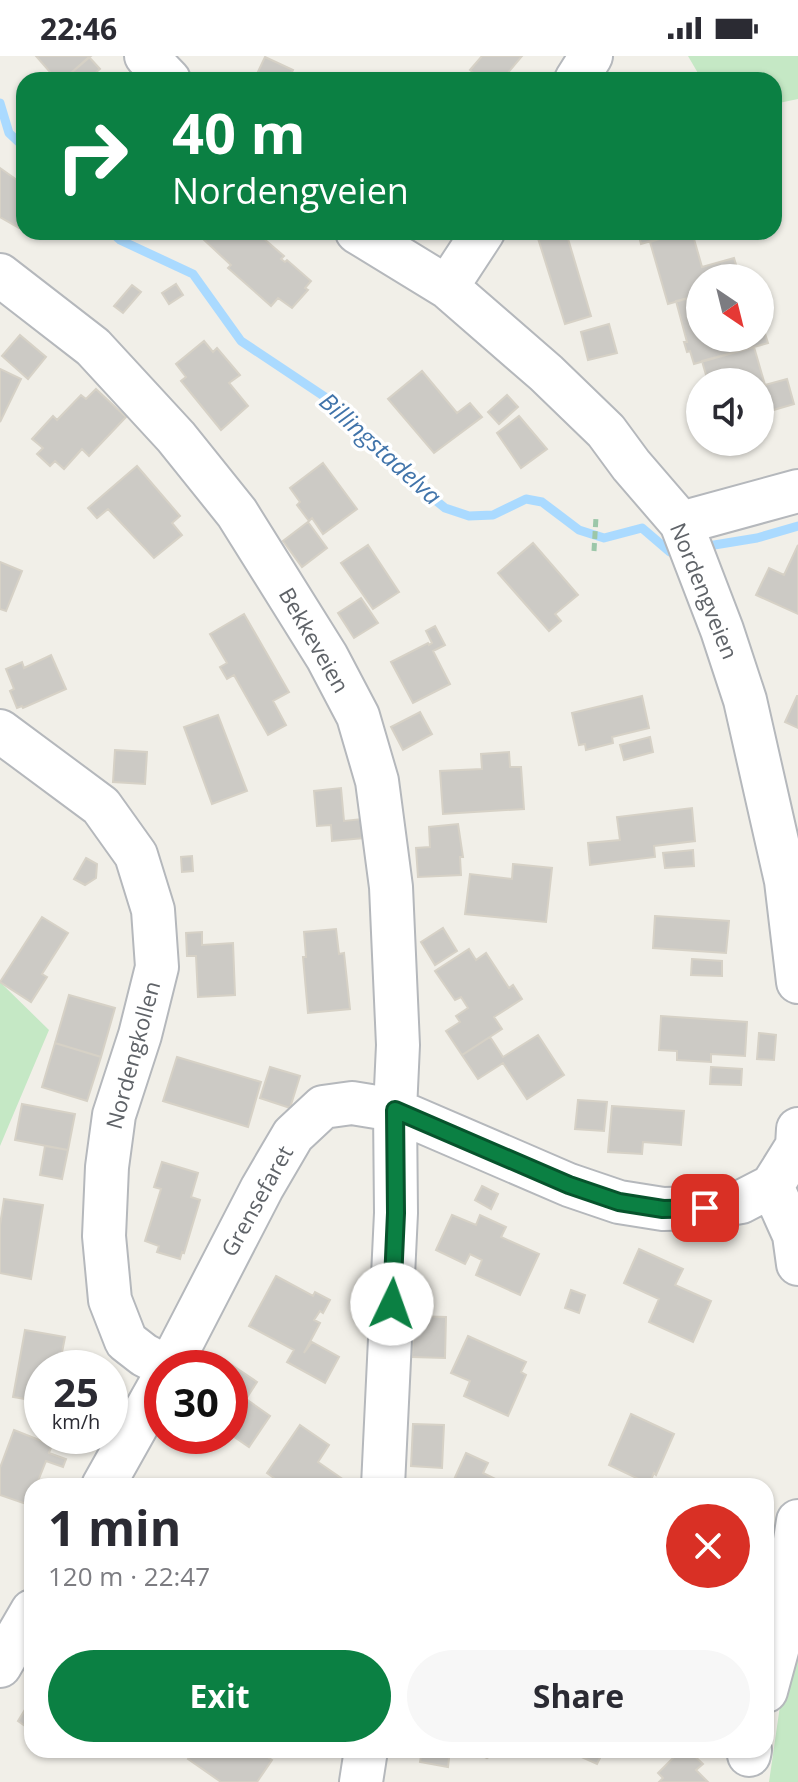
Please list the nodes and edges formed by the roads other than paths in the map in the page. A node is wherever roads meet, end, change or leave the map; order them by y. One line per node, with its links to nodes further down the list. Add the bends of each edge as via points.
1 (146, 56): 2 (street)
2 (161, 72)
3 (370, 240): 6 (street, Nordengveien)
4 (478, 240): 6 (street)
5 (0, 275): 11 (street, Bekkeveien, via 93,347 237,513 358,716 377,781 391,887 398,1045)
6 (447, 287): 8 (street, Nordengveien, via 606,431)
7 (798, 491): 8 (street)
8 (681, 523): 10 (street, Nordengveien, via 745,700 786,881)
9 (0, 731): 16 (street, Nordengkollen, via 101,806 136,855 153,910 157,967 114,1115 104,1236 110,1300 126,1341)
10 (798, 982)
11 (395, 1110): 13 (street, via 619,1202 705,1208 741,1202); 15 (street, Grensefaret, via 352,1103 323,1107 293,1135); 19 (street, Bekkeveien, via 396,1213)
12 (798, 1129): 13 (street, via 797,1146)
13 (772, 1186): 14 (street, via 794,1235)
14 (798, 1264)
15 (178, 1350)
16 (144, 1355)
17 (144, 1413): 18 (street)
18 (107, 1478)
19 (383, 1478)
20 (798, 1521): 22 (street)
21 (24, 1625): 23 (street)
22 (774, 1661)
23 (0, 1666)
24 (365, 1758): 25 (street)
25 (361, 1782)

